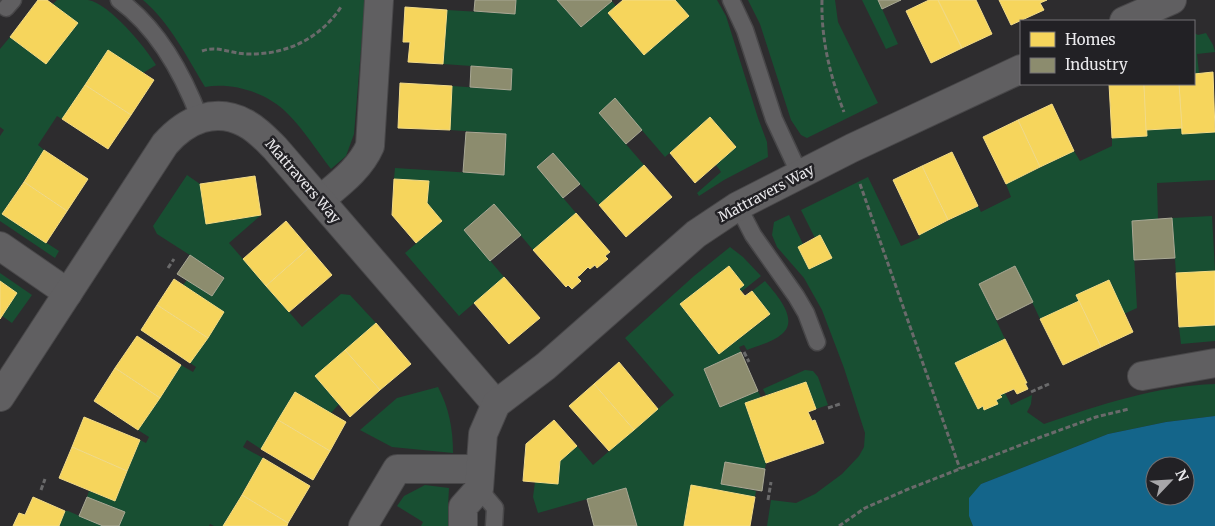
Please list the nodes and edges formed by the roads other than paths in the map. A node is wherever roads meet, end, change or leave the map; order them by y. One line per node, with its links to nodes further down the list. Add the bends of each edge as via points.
1 (120, 0): 7 (lane, via 164,47 190,92)
2 (379, 0): 9 (street, via 370,146 364,158 342,182)
3 (731, 0): 8 (lane, via 745,30 774,119)
4 (1172, 0): 5 (street)
5 (1126, 20)
6 (1020, 69): 8 (street, Mattravers Way)
7 (200, 118): 9 (street, Mattravers Way, via 218,116 245,122 275,148); 12 (street, Mattravers Way, via 184,126 165,144)
8 (800, 175): 10 (street, Mattravers Way)
9 (320, 200): 17 (street, Mattravers Way)
10 (738, 206): 13 (lane, via 752,235 806,313); 17 (street, Mattravers Way, via 696,234 546,366)
11 (0, 246): 12 (street)
12 (68, 293): 16 (street, Mattravers Way)
13 (818, 342)
14 (1215, 363): 15 (street)
15 (1142, 376)
16 (0, 398)
17 (496, 404): 18 (street, Mattravers Way, via 483,434)
18 (480, 479): 19 (street, via 397,469); 20 (street, via 463,507); 21 (lane, via 495,508)
19 (363, 526)
20 (463, 526)
21 (494, 526)

